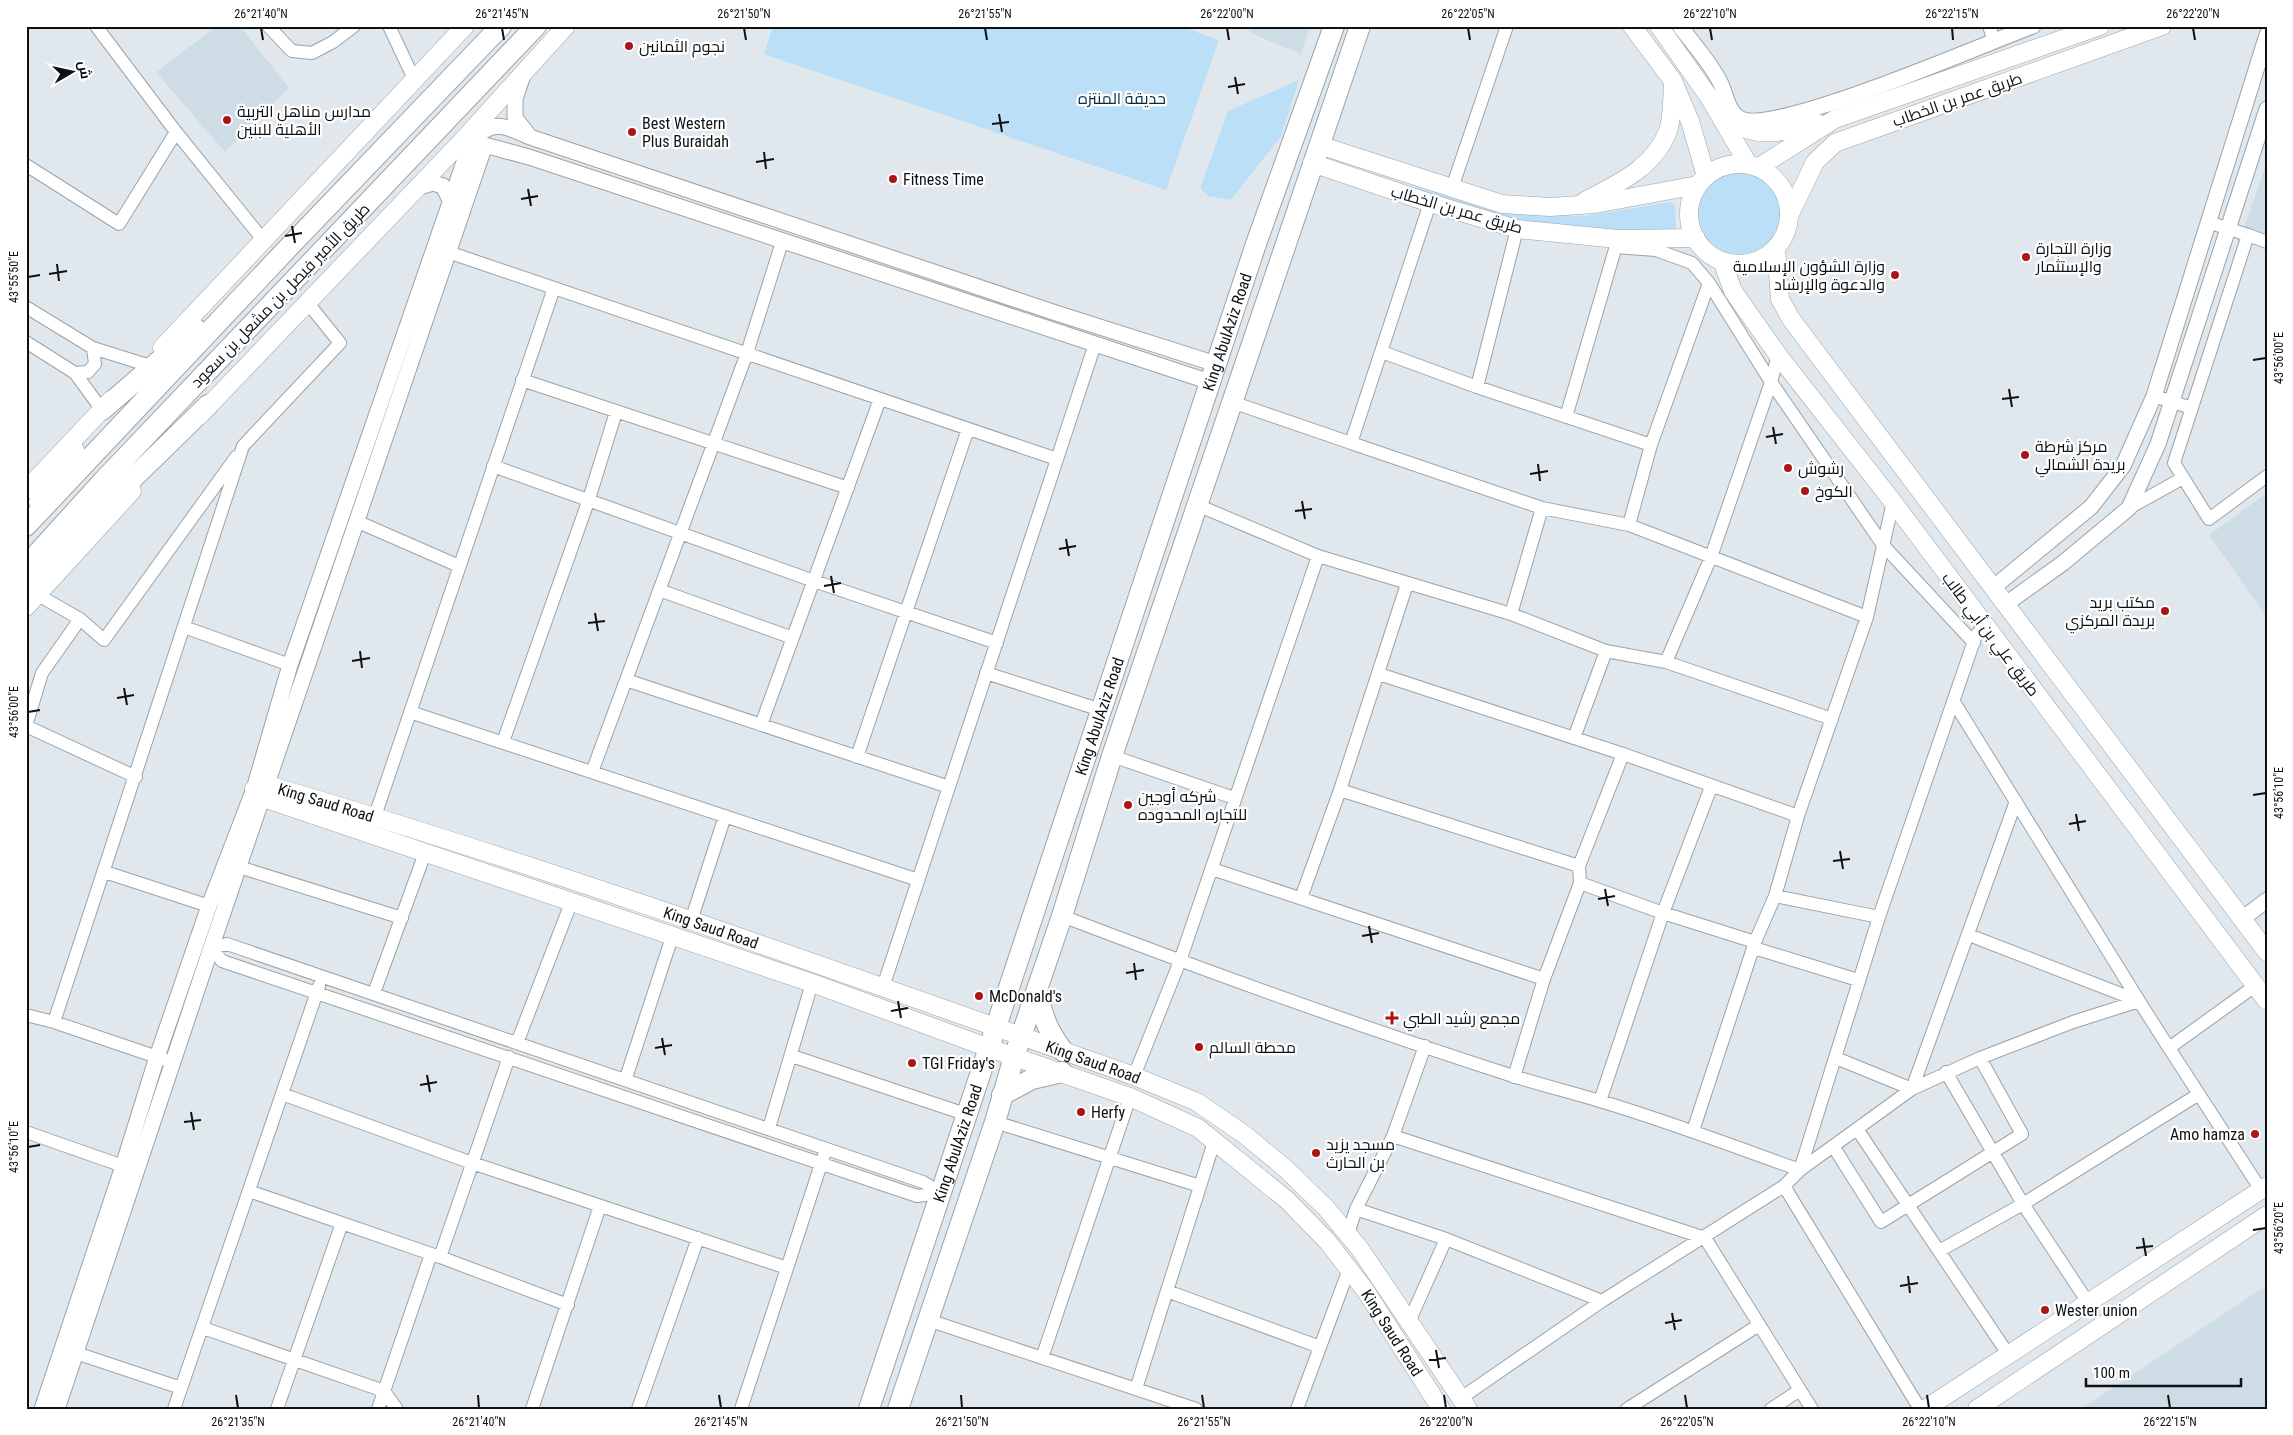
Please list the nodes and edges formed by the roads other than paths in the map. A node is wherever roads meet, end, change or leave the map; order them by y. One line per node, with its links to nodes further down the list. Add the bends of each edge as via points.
1 (96, 26): 31 (street)
2 (268, 26): 3 (street, via 292,51 312,53)
3 (354, 26)
4 (389, 26): 23 (street)
5 (465, 26): 23 (main road)
6 (488, 26): 26 (main road)
7 (501, 26): 26 (main road, طريق الأمير فيصل بن مشعل بن سعود)
8 (536, 26): 29 (main road, طريق الأمير فيصل بن مشعل بن سعود)
9 (549, 26): 29 (main road, via 511,65)
10 (566, 26): 22 (main road)
11 (1334, 26): 69 (main road, King AbulAziz Road)
12 (1360, 26): 34 (main road, King AbulAziz Road)
13 (1507, 26): 39 (street)
14 (1632, 26): 24 (main road)
15 (2033, 26): 20 (street)
16 (2100, 26): 19 (main road, طريق عمر بن الخطاب)
17 (2162, 26): 43 (main road, طريق عمر بن الخطاب, via 1835,143 1815,162)
18 (1668, 28): 25 (main road); 28 (main road)
19 (2085, 29): 30 (main road, طريق عمر بن الخطاب)
20 (1991, 34): 28 (street, via 1872,90 1783,116 1749,121 1741,120)
21 (2267, 35): 44 (street)
22 (524, 73): 32 (street, via 515,99 516,118); 33 (main road)
23 (414, 79): 49 (main road)
24 (1673, 81): 37 (main road, via 1690,120); 42 (main road, via 1668,130 1659,149 1624,181)
25 (1708, 97): 30 (main road, via 1730,120 1756,133 1777,133); 36 (main road)
26 (431, 99): 53 (main road, طريق الأمير فيصل بن مشعل بن سعود)
27 (2267, 109): 45 (street)
28 (1731, 111)
29 (454, 114): 108 (main road, طريق الأمير فيصل بن مشعل بن سعود, via 103,481)
30 (1834, 119): 36 (main road, طريق عمر بن الخطاب)
31 (176, 132): 35 (street, via 119,224); 49 (street)
32 (530, 137): 33 (street, via 507,126 491,126 480,132); 69 (street, via 1056,313)
33 (473, 142): 38 (main road); 40 (street); 50 (street, via 528,157); 55 (street)
34 (1316, 154): 39 (main road, طريق عمر بن الخطاب); 41 (main road, طريق عمر بن الخطاب); 75 (main road, King AbulAziz Road)
35 (26, 165)
36 (1754, 165): 37 (main road, via 1726,165); 43 (main road, via 1772,175 1782,187 1788,200)
37 (1702, 180): 42 (main road, طريق عمر بن الخطاب, via 1624,200); 48 (main road, via 1692,197 1689,211)
38 (419, 187): 40 (street, via 433,183 443,186); 59 (main road)
39 (1452, 188): 42 (main road, طريق عمر بن الخطاب, via 1502,204)
40 (450, 200): 127 (street)
41 (1430, 203): 46 (main road, طريق عمر بن الخطاب); 64 (street)
42 (1576, 205)
43 (1789, 216): 54 (main road, via 1783,238)
44 (2208, 222): 45 (street); 73 (street)
45 (2229, 228): 47 (street); 76 (street)
46 (1517, 229): 52 (main road, طريق عمر بن الخطاب); 72 (street)
47 (2248, 235): 51 (street); 78 (street)
48 (1696, 238): 52 (main road, طريق عمر بن الخطاب); 56 (main road, via 1708,254)
49 (264, 241): 67 (main road)
50 (782, 242): 62 (street); 65 (street)
51 (2267, 242)
52 (1616, 243): 57 (street, via 1656,250 1692,263); 81 (street)
53 (288, 248): 79 (main road); 103 (main road, طريق الأمير فيصل بن مشعل بن سعود)
54 (1776, 248): 56 (main road, via 1750,262); 112 (main road, طريق علي بن أبي طالب, via 1780,299 1791,319)
55 (448, 252): 58 (street); 101 (street)
56 (1723, 263): 66 (main road, طريق علي بن أبي طالب, via 1733,291)
57 (1709, 283): 71 (street); 87 (street)
58 (554, 288): 65 (street); 70 (street)
59 (307, 302): 77 (main road); 88 (street, via 340,344)
60 (26, 307): 63 (street)
61 (26, 342): 68 (street)
62 (1096, 344): 69 (street); 89 (street)
63 (93, 348): 67 (street); 68 (street, via 95,364 88,372)
64 (1382, 352): 72 (street); 85 (street)
65 (747, 353): 74 (street); 86 (street)
66 (1778, 355): 71 (street); 96 (main road, طريق علي بن أبي طالب)
67 (144, 364): 79 (main road)
68 (75, 373): 79 (street)
69 (1213, 373): 132 (main road, King AbulAziz Road)
70 (522, 380): 80 (street); 90 (street)
71 (1771, 382): 105 (street); 107 (street)
72 (1477, 387): 81 (street)
73 (2154, 396): 76 (street); 112 (street, via 2123,466 2091,507)
74 (880, 399): 82 (street); 94 (street)
75 (1232, 402): 85 (street); 97 (main road, King AbulAziz Road)
76 (2172, 402): 78 (street); 83 (street)
77 (208, 405): 114 (main road)
78 (2192, 408): 84 (street)
79 (102, 410): 93 (main road); 100 (main road)
80 (616, 412): 86 (street); 95 (street)
81 (1566, 417): 87 (street)
82 (968, 429): 89 (street); 116 (street)
83 (2163, 430): 84 (street); 99 (street)
84 (2182, 436): 92 (street, via 2174,462)
85 (1351, 443): 98 (street)
86 (713, 445): 94 (street); 104 (street)
87 (1651, 445): 102 (street)
88 (244, 446): 119 (street, via 104,640); 120 (street)
89 (1057, 459): 123 (street)
90 (493, 466): 95 (street); 109 (street)
91 (2267, 476): 92 (street, via 2209,519)
92 (2183, 478): 99 (street)
93 (28, 484)
94 (848, 488): 110 (street)
95 (589, 499): 104 (street); 138 (street)
96 (1893, 502): 105 (street); 121 (main road, طريق علي بن أبي طالب)
97 (1197, 505): 106 (street); 140 (main road, King AbulAziz Road)
98 (1542, 508): 102 (street); 117 (street)
99 (2128, 508): 115 (street, via 2063,564)
100 (26, 518)
101 (356, 521): 109 (street); 147 (street)
102 (1629, 524): 107 (street)
103 (26, 526)
104 (680, 534): 110 (street); 113 (street)
105 (1883, 546): 118 (street); 124 (street)
106 (1318, 556): 111 (street); 148 (street)
107 (1711, 557): 118 (street); 126 (street)
108 (26, 566)
109 (459, 566): 133 (street)
110 (814, 581): 116 (street); 122 (street)
111 (1407, 584): 117 (street); 129 (street)
112 (1994, 587): 115 (main road, طريق علي بن أبي طالب)
113 (659, 590): 122 (street); 130 (street)
114 (30, 595): 119 (street)
115 (2006, 604): 169 (main road, طريق علي بن أبي طالب)
116 (906, 612): 123 (street); 141 (street)
117 (1511, 614): 125 (street)
118 (1867, 617): 134 (street)
119 (80, 619): 136 (street, via 42,673)
120 (184, 627): 127 (street); 143 (street)
121 (1985, 627): 124 (street, via 1976,635); 181 (main road, طريق علي بن أبي طالب)
122 (793, 638): 135 (street)
123 (997, 643): 128 (street)
124 (1974, 643): 131 (street)
125 (1606, 651): 126 (street); 137 (street)
126 (1666, 662): 134 (street)
127 (290, 665): 147 (street)
128 (986, 673): 132 (street); 144 (street)
129 (1379, 674): 137 (street); 146 (street)
130 (626, 680): 135 (street); 142 (street)
131 (1954, 702): 149 (street); 167 (street)
132 (1101, 710): 190 (main road, King AbulAziz Road)
133 (410, 712): 138 (street); 150 (street)
134 (1832, 719): 152 (street)
135 (761, 725): 141 (street)
136 (26, 726): 143 (street)
137 (1574, 738): 139 (street)
138 (503, 742): 142 (street)
139 (1623, 754): 145 (street); 154 (street)
140 (1112, 756): 148 (street); 166 (main road, King AbulAziz Road)
141 (857, 757): 144 (street)
142 (592, 772): 151 (street)
143 (136, 777): 157 (street)
144 (949, 787): 158 (street)
145 (1711, 787): 152 (street); 165 (street)
146 (1340, 790): 154 (street); 161 (street)
147 (262, 791): 150 (main road, King Saud Road); 153 (main road, King Saud Road); 155 (street); 164 (street)
148 (1234, 798): 156 (street)
149 (2016, 801): 171 (street); 186 (street)
150 (375, 816): 170 (main road, King Saud Road)
151 (725, 816): 158 (street); 170 (street)
152 (1798, 816): 160 (street)
153 (425, 853): 163 (main road, King Saud Road); 168 (street)
154 (1579, 866): 159 (street)
155 (239, 867): 168 (street); 174 (street)
156 (1212, 869): 161 (street); 176 (street)
157 (105, 872): 164 (street); 189 (street)
158 (918, 880): 182 (street)
159 (1580, 883): 165 (street); 178 (street)
160 (1775, 896): 167 (street); 173 (street)
161 (1301, 898): 178 (street)
162 (2267, 900): 169 (street)
163 (571, 902): 172 (main road, King Saud Road); 192 (street)
164 (209, 906): 198 (street)
165 (1663, 913): 173 (street); 214 (street)
166 (1062, 916): 176 (street); 183 (main road, King AbulAziz Road)
167 (1879, 917): 179 (street)
168 (402, 918): 185 (street)
169 (2242, 918): 175 (main road, طريق علي بن أبي طالب)
170 (692, 920): 182 (main road, King Saud Road)
171 (1968, 935): 186 (street); 209 (street)
172 (672, 937): 180 (main road, King Saud Road); 208 (street)
173 (1755, 945): 179 (street); 219 (street)
174 (211, 948): 177 (street, via 227,944); 184 (street, via 222,961); 203 (street)
175 (2267, 952)
176 (1180, 961): 193 (street); 206 (street)
177 (323, 976): 184 (street); 185 (street)
178 (1544, 980): 207 (street)
179 (1858, 980): 201 (street)
180 (812, 984): 194 (main road, King Saud Road); 197 (street)
181 (2255, 986): 187 (main road, طريق علي بن أبي طالب); 195 (street)
182 (882, 987): 190 (main road, King Saud Road)
183 (1037, 990): 191 (main road, King AbulAziz Road); 196 (main road, via 1050,1035)
184 (317, 993): 199 (street); 210 (street)
185 (374, 994): 192 (street)
186 (2139, 1001): 195 (street); 202 (street, via 2073,1022)
187 (2267, 1001)
188 (26, 1014): 189 (street)
189 (54, 1022): 198 (street)
190 (996, 1026): 191 (main road, King Saud Road); 194 (main road, King AbulAziz Road)
191 (1021, 1036): 196 (main road, King Saud Road); 200 (main road, King AbulAziz Road)
192 (516, 1043): 208 (street)
193 (1425, 1046): 207 (street); 221 (street)
194 (989, 1048): 200 (main road, King Saud Road); 215 (main road, King AbulAziz Road)
195 (2169, 1048): 211 (street)
196 (1063, 1051): 206 (main road, King Saud Road)
197 (792, 1056): 215 (street); 217 (street)
198 (157, 1057): 203 (street); 229 (street)
199 (509, 1057): 227 (street); 228 (street)
200 (1014, 1057): 204 (main road, King Saud Road); 212 (main road, King AbulAziz Road)
201 (1836, 1058): 209 (street); 230 (street)
202 (1980, 1058): 205 (street); 225 (street, via 2022,1134)
203 (173, 1062): 260 (street)
204 (1062, 1072): 212 (main road, via 1032,1079); 213 (main road, King Saud Road)
205 (1946, 1072): 209 (street); 225 (street)
206 (1134, 1076): 242 (main road, King Saud Road, via 1197,1102 1245,1135 1326,1208)
207 (1514, 1077): 214 (street)
208 (626, 1078): 217 (street)
209 (1912, 1089): 218 (street)
210 (282, 1094): 227 (street); 234 (street)
211 (2199, 1094): 233 (street); 236 (street)
212 (1002, 1095): 216 (main road, King AbulAziz Road)
213 (1130, 1097): 222 (main road, King Saud Road, via 1198,1128); 226 (street)
214 (1600, 1101): 219 (street)
215 (968, 1115): 235 (main road, King AbulAziz Road)
216 (995, 1122): 226 (street); 254 (main road, King AbulAziz Road)
217 (769, 1128): 224 (street)
218 (1856, 1129): 223 (street); 238 (street)
219 (1693, 1131): 230 (street)
220 (26, 1132): 229 (street)
221 (1393, 1136): 239 (street); 244 (street)
222 (1214, 1142): 231 (street); 249 (main road, King Saud Road, via 1286,1200 1328,1242)
223 (1834, 1146): 230 (street); 238 (street, via 1880,1222)
224 (826, 1148): 228 (street); 235 (street, via 923,1182)
225 (1993, 1153): 236 (street); 238 (street)
226 (1109, 1157): 231 (street); 263 (street)
227 (472, 1163): 237 (street); 247 (street)
228 (822, 1163): 235 (street, via 917,1196); 248 (street)
229 (123, 1166): 259 (street)
230 (1800, 1170): 232 (street)
231 (1200, 1186): 250 (street)
232 (1784, 1186): 244 (street); 286 (street)
233 (2264, 1188): 252 (main road)
234 (249, 1191): 241 (street); 257 (street)
235 (941, 1193): 279 (main road, King AbulAziz Road)
236 (2023, 1204): 246 (street); 252 (street)
237 (600, 1206): 243 (street); 253 (street)
238 (1909, 1206): 246 (street)
239 (1356, 1209): 242 (street); 245 (street)
240 (2267, 1215): 288 (main road)
241 (342, 1223): 247 (street); 262 (street)
242 (1348, 1234): 255 (main road, King Saud Road)
243 (698, 1238): 248 (street); 277 (street)
244 (1705, 1238): 251 (street); 256 (street)
245 (1446, 1239): 251 (street); 255 (street)
246 (1939, 1251): 261 (street)
247 (436, 1255): 253 (street); 267 (street)
248 (787, 1268): 278 (street)
249 (1349, 1269): 258 (street); 269 (main road, King Saud Road)
250 (1167, 1291): 258 (street); 265 (street)
251 (1602, 1301): 268 (street)
252 (2087, 1301): 261 (main road)
253 (568, 1305): 276 (street)
254 (928, 1320): 263 (street); 280 (main road, King AbulAziz Road)
255 (1410, 1322): 268 (main road, King Saud Road)
256 (1759, 1325): 266 (street); 283 (street)
257 (203, 1328): 262 (street); 264 (street)
258 (1320, 1347): 282 (street)
259 (62, 1349): 260 (street); 270 (street)
260 (77, 1353): 264 (street); 271 (street)
261 (2008, 1354): 287 (main road)
262 (294, 1358): 267 (street); 273 (street)
263 (1042, 1358): 265 (street)
264 (181, 1388): 272 (street)
265 (1136, 1389): 281 (street)
266 (1800, 1390): 284 (street); 285 (street)
267 (384, 1391): 274 (street); 275 (street)
268 (1465, 1403)
269 (1437, 1407)
270 (42, 1409)
271 (57, 1409)
272 (174, 1409)
273 (277, 1409)
274 (378, 1409)
275 (396, 1409)
276 (532, 1409)
277 (638, 1409)
278 (740, 1409)
279 (870, 1409)
280 (898, 1409)
281 (1196, 1409)
282 (1297, 1409)
283 (1627, 1409)
284 (1771, 1409)
285 (1812, 1409)
286 (1920, 1409)
287 (1925, 1409)
288 (1977, 1409)

